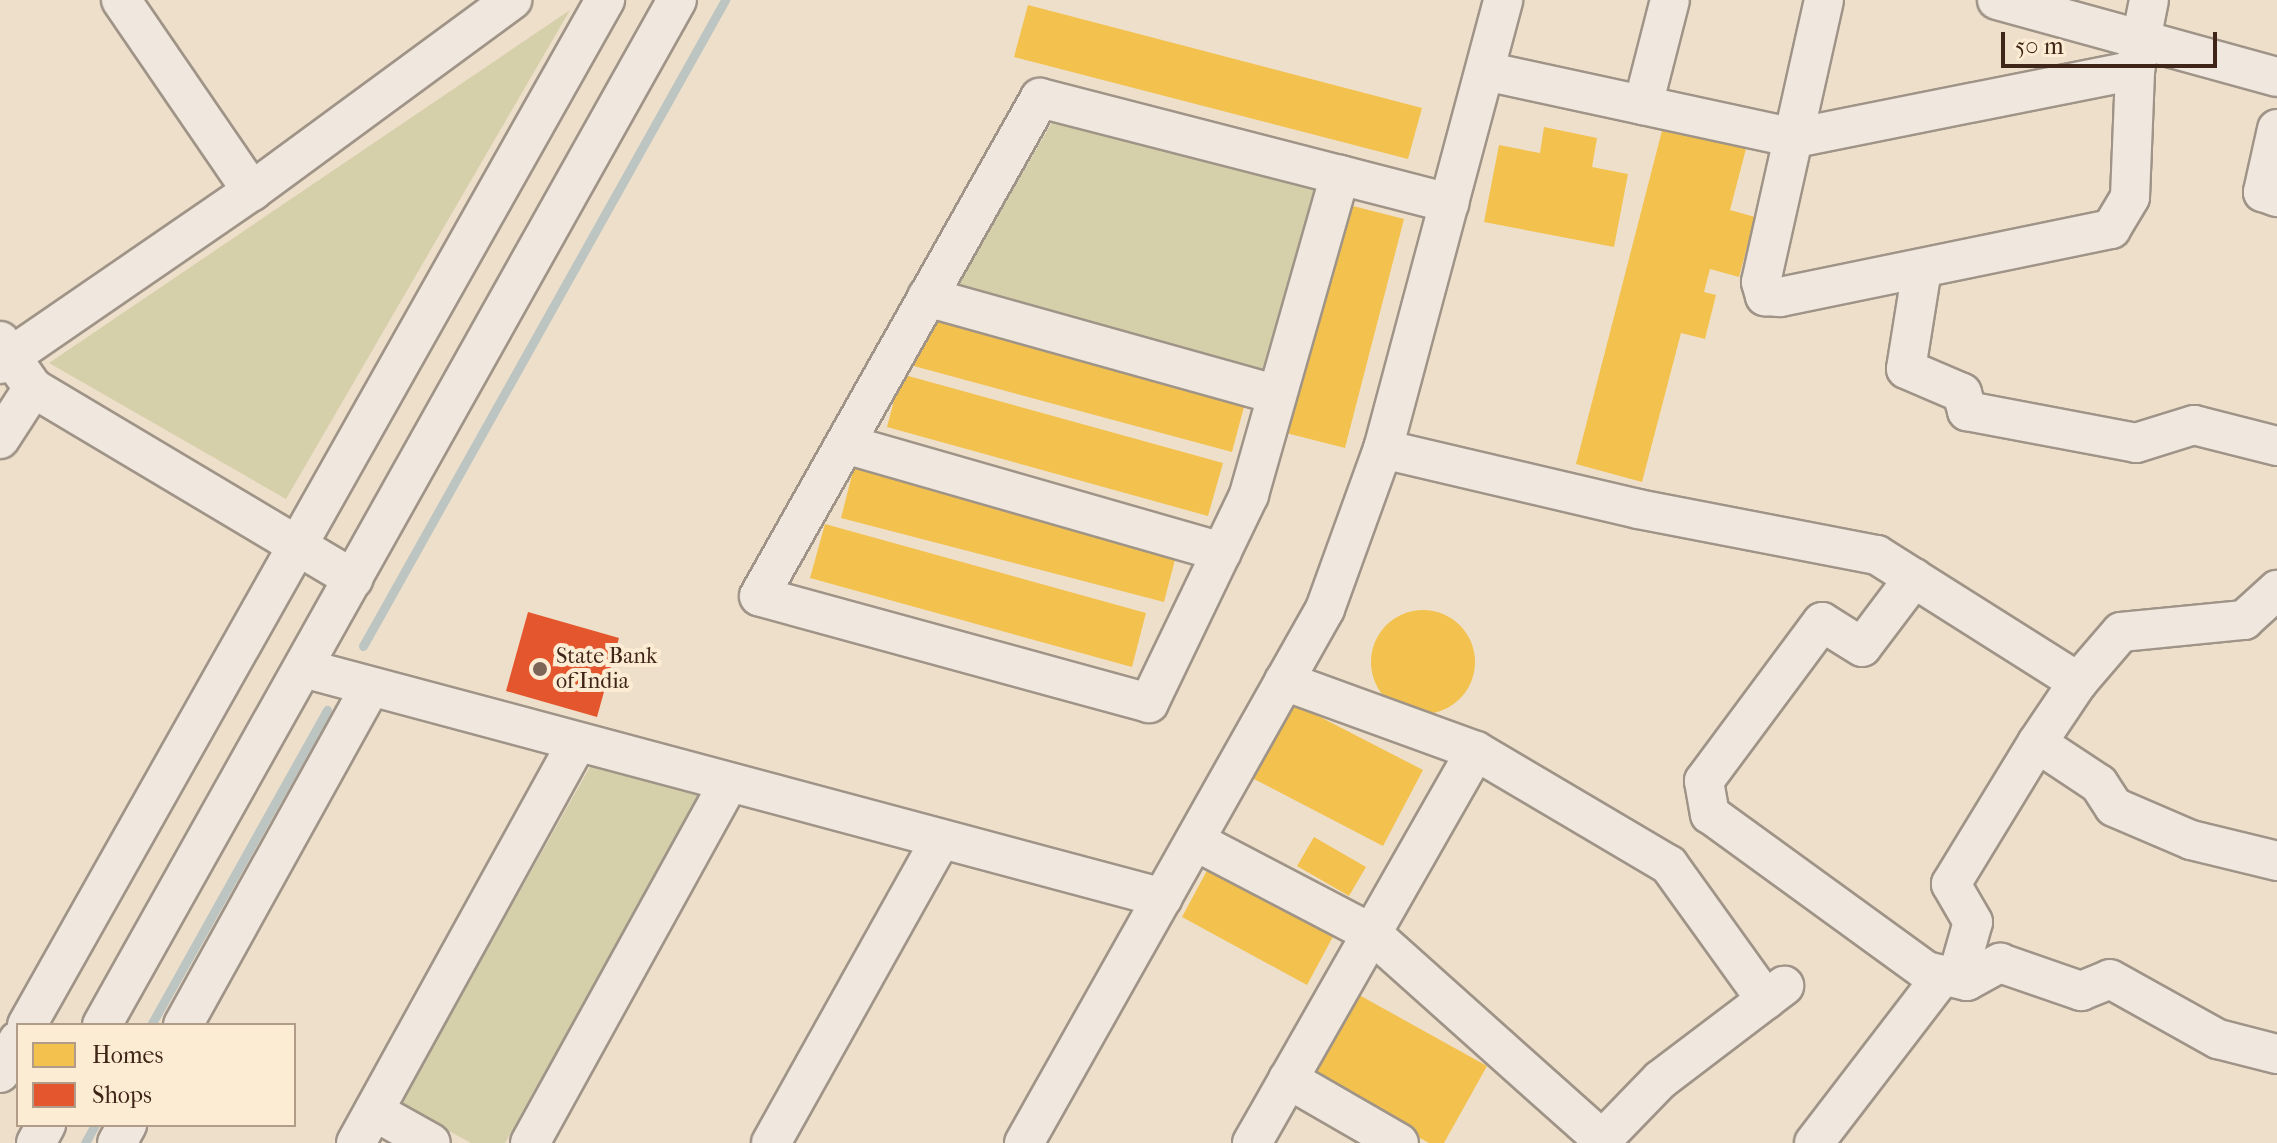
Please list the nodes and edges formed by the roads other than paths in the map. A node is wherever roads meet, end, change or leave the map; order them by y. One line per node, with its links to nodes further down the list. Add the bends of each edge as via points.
1 (121, 0): 17 (street)
2 (512, 0): 17 (street)
3 (605, 0): 29 (street)
4 (677, 0): 32 (street)
5 (1503, 0): 11 (street)
6 (1670, 0): 13 (street)
7 (1824, 0): 15 (street)
8 (1997, 0): 10 (street)
9 (2149, 0): 10 (street)
10 (2137, 55): 12 (street); 15 (street); 20 (street, via 2130,197 2111,229)
11 (1485, 71): 13 (street); 19 (street)
12 (2277, 77)
13 (1643, 105): 15 (street)
14 (2277, 129): 18 (street, via 2263,192)
15 (1795, 138): 20 (street, via 1761,282 1765,296)
16 (1340, 175): 19 (street); 21 (street, via 1040,98); 24 (street)
17 (252, 191): 22 (street)
18 (2277, 197)
19 (1449, 203): 28 (street)
20 (1922, 269): 27 (street, via 1906,369 1962,393 1967,411 2136,443 2194,425)
21 (927, 297): 24 (street); 26 (street)
22 (4, 354): 23 (street)
23 (33, 388): 25 (street); 29 (street)
24 (1277, 395): 30 (street, via 1249,495)
25 (0, 439)
26 (845, 444): 30 (street); 30 (street, via 759,596 1149,703)
27 (2277, 446)
28 (1383, 449): 31 (street, via 1638,509 1877,555); 35 (street, via 1325,609)
29 (294, 547): 32 (street); 48 (street)
30 (1222, 552)
31 (1914, 578): 36 (street); 47 (street, via 1862,647 1822,622 1704,781 1710,814 1926,971)
32 (353, 579): 34 (street)
33 (2277, 590): 36 (street, via 2244,620 2121,632)
34 (303, 668): 37 (street); 49 (street)
35 (1284, 681): 40 (street); 43 (street)
36 (2078, 682): 39 (street)
37 (370, 688): 38 (street); 50 (street)
38 (577, 742): 41 (street); 55 (street)
39 (2037, 743): 44 (street, via 2099,784 2114,807 2191,840); 47 (street, via 1951,884 1973,922)
40 (1476, 751): 46 (street); 56 (street, via 1669,865 1775,993 1660,1080)
41 (729, 783): 42 (street); 58 (street)
42 (941, 839): 45 (street); 59 (street)
43 (1195, 841): 45 (street); 46 (street)
44 (2277, 861)
45 (1163, 898): 60 (street)
46 (1371, 933): 54 (street); 56 (street)
47 (1950, 976): 52 (street, via 1967,981 2000,963 2081,991 2110,979 2218,1039); 63 (street)
48 (28, 1023)
49 (103, 1023)
50 (184, 1023)
51 (16, 1045): 53 (street)
52 (2277, 1054)
53 (0, 1073)
54 (1288, 1079): 61 (street); 62 (street)
55 (365, 1127): 57 (street)
56 (1603, 1141)
57 (431, 1143)
58 (530, 1143)
59 (771, 1143)
60 (1024, 1143)
61 (1252, 1143)
62 (1399, 1143)
63 (1814, 1143)

